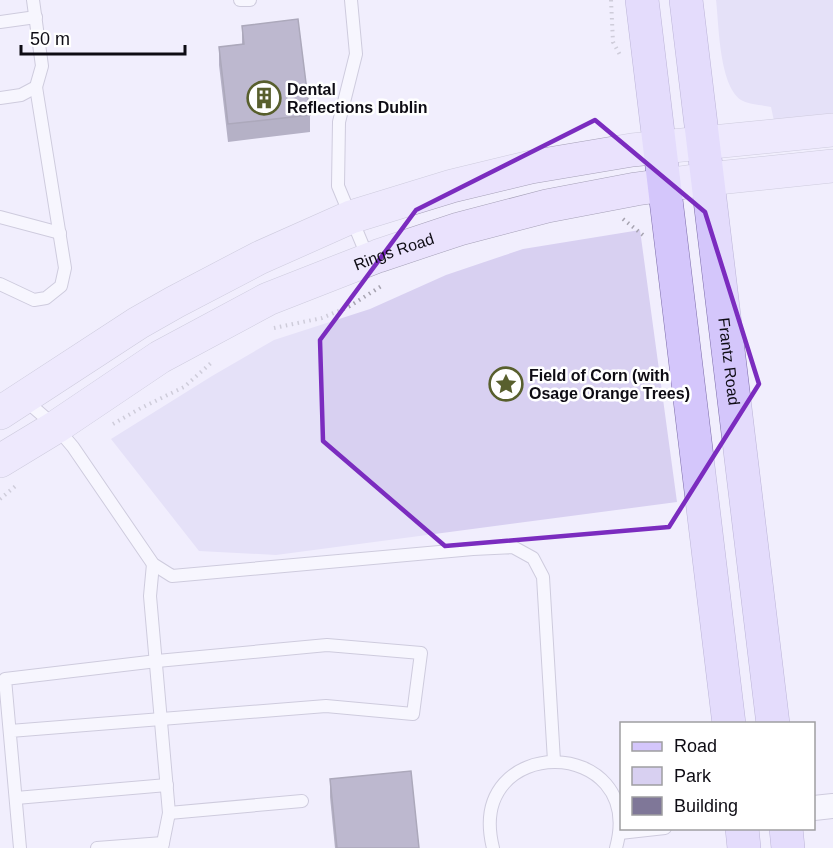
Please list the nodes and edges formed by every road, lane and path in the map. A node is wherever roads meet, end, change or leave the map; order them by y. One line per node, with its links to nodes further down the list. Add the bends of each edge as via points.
1 (33, 0): 7 (lane)
2 (240, 0): 3 (lane)
3 (250, 0)
4 (351, 0): 18 (lane, via 356,54 339,122 338,186)
5 (642, 0): 13 (main road)
6 (686, 0): 12 (main road, Frantz Road)
7 (36, 18): 8 (lane); 9 (lane, via 42,66)
8 (0, 22)
9 (36, 87): 10 (lane, via 21,95); 21 (lane)
10 (0, 98)
11 (833, 130): 12 (main road)
12 (703, 143): 13 (main road); 15 (main road, Frantz Road)
13 (659, 147): 16 (main road); 18 (main road, via 531,167)
14 (833, 166): 15 (main road, Rings Road)
15 (708, 179): 16 (main road, Rings Road); 34 (main road, Frantz Road)
16 (664, 186): 22 (main road, Rings Road, via 547,206 459,229); 33 (main road)
17 (0, 217): 21 (lane)
18 (351, 217): 22 (lane); 26 (main road, via 259,258 175,302)
19 (614, 220): 20 (path, via 623,219)
20 (631, 225)
21 (60, 233): 23 (lane, via 65,268 61,286 46,298 34,300)
22 (380, 270): 24 (path, via 350,306 322,318); 27 (main road, Rings Road, via 268,298 160,357)
23 (0, 284)
24 (265, 332)
25 (216, 359): 27 (path, via 184,387)
26 (12, 406): 27 (lane)
27 (64, 437): 28 (main road, Rings Road); 30 (lane)
28 (10, 471): 29 (path)
29 (0, 499)
30 (153, 564): 31 (lane, via 150,596); 36 (lane, via 172,576 513,548 533,558 543,578)
31 (157, 661): 32 (lane); 32 (lane, via 327,645 421,653 413,714 326,706); 35 (lane, via 5,679)
32 (162, 720): 35 (lane); 37 (lane)
33 (729, 722)
34 (773, 722)
35 (10, 731): 38 (lane)
36 (554, 761): 46 (lane, via 576,764 595,775 610,791 619,811); 50 (lane, via 532,764 499,791 490,811)
37 (167, 785): 38 (lane); 42 (lane)
38 (16, 798): 48 (lane)
39 (302, 801): 42 (lane)
40 (833, 806): 41 (street)
41 (815, 808)
42 (169, 813): 47 (lane)
43 (647, 830): 46 (lane)
44 (742, 830): 52 (main road)
45 (786, 830): 53 (main road)
46 (620, 833): 51 (lane)
47 (162, 845): 49 (lane)
48 (20, 848)
49 (97, 848)
50 (493, 848)
51 (616, 848)
52 (744, 848)
53 (788, 848)

